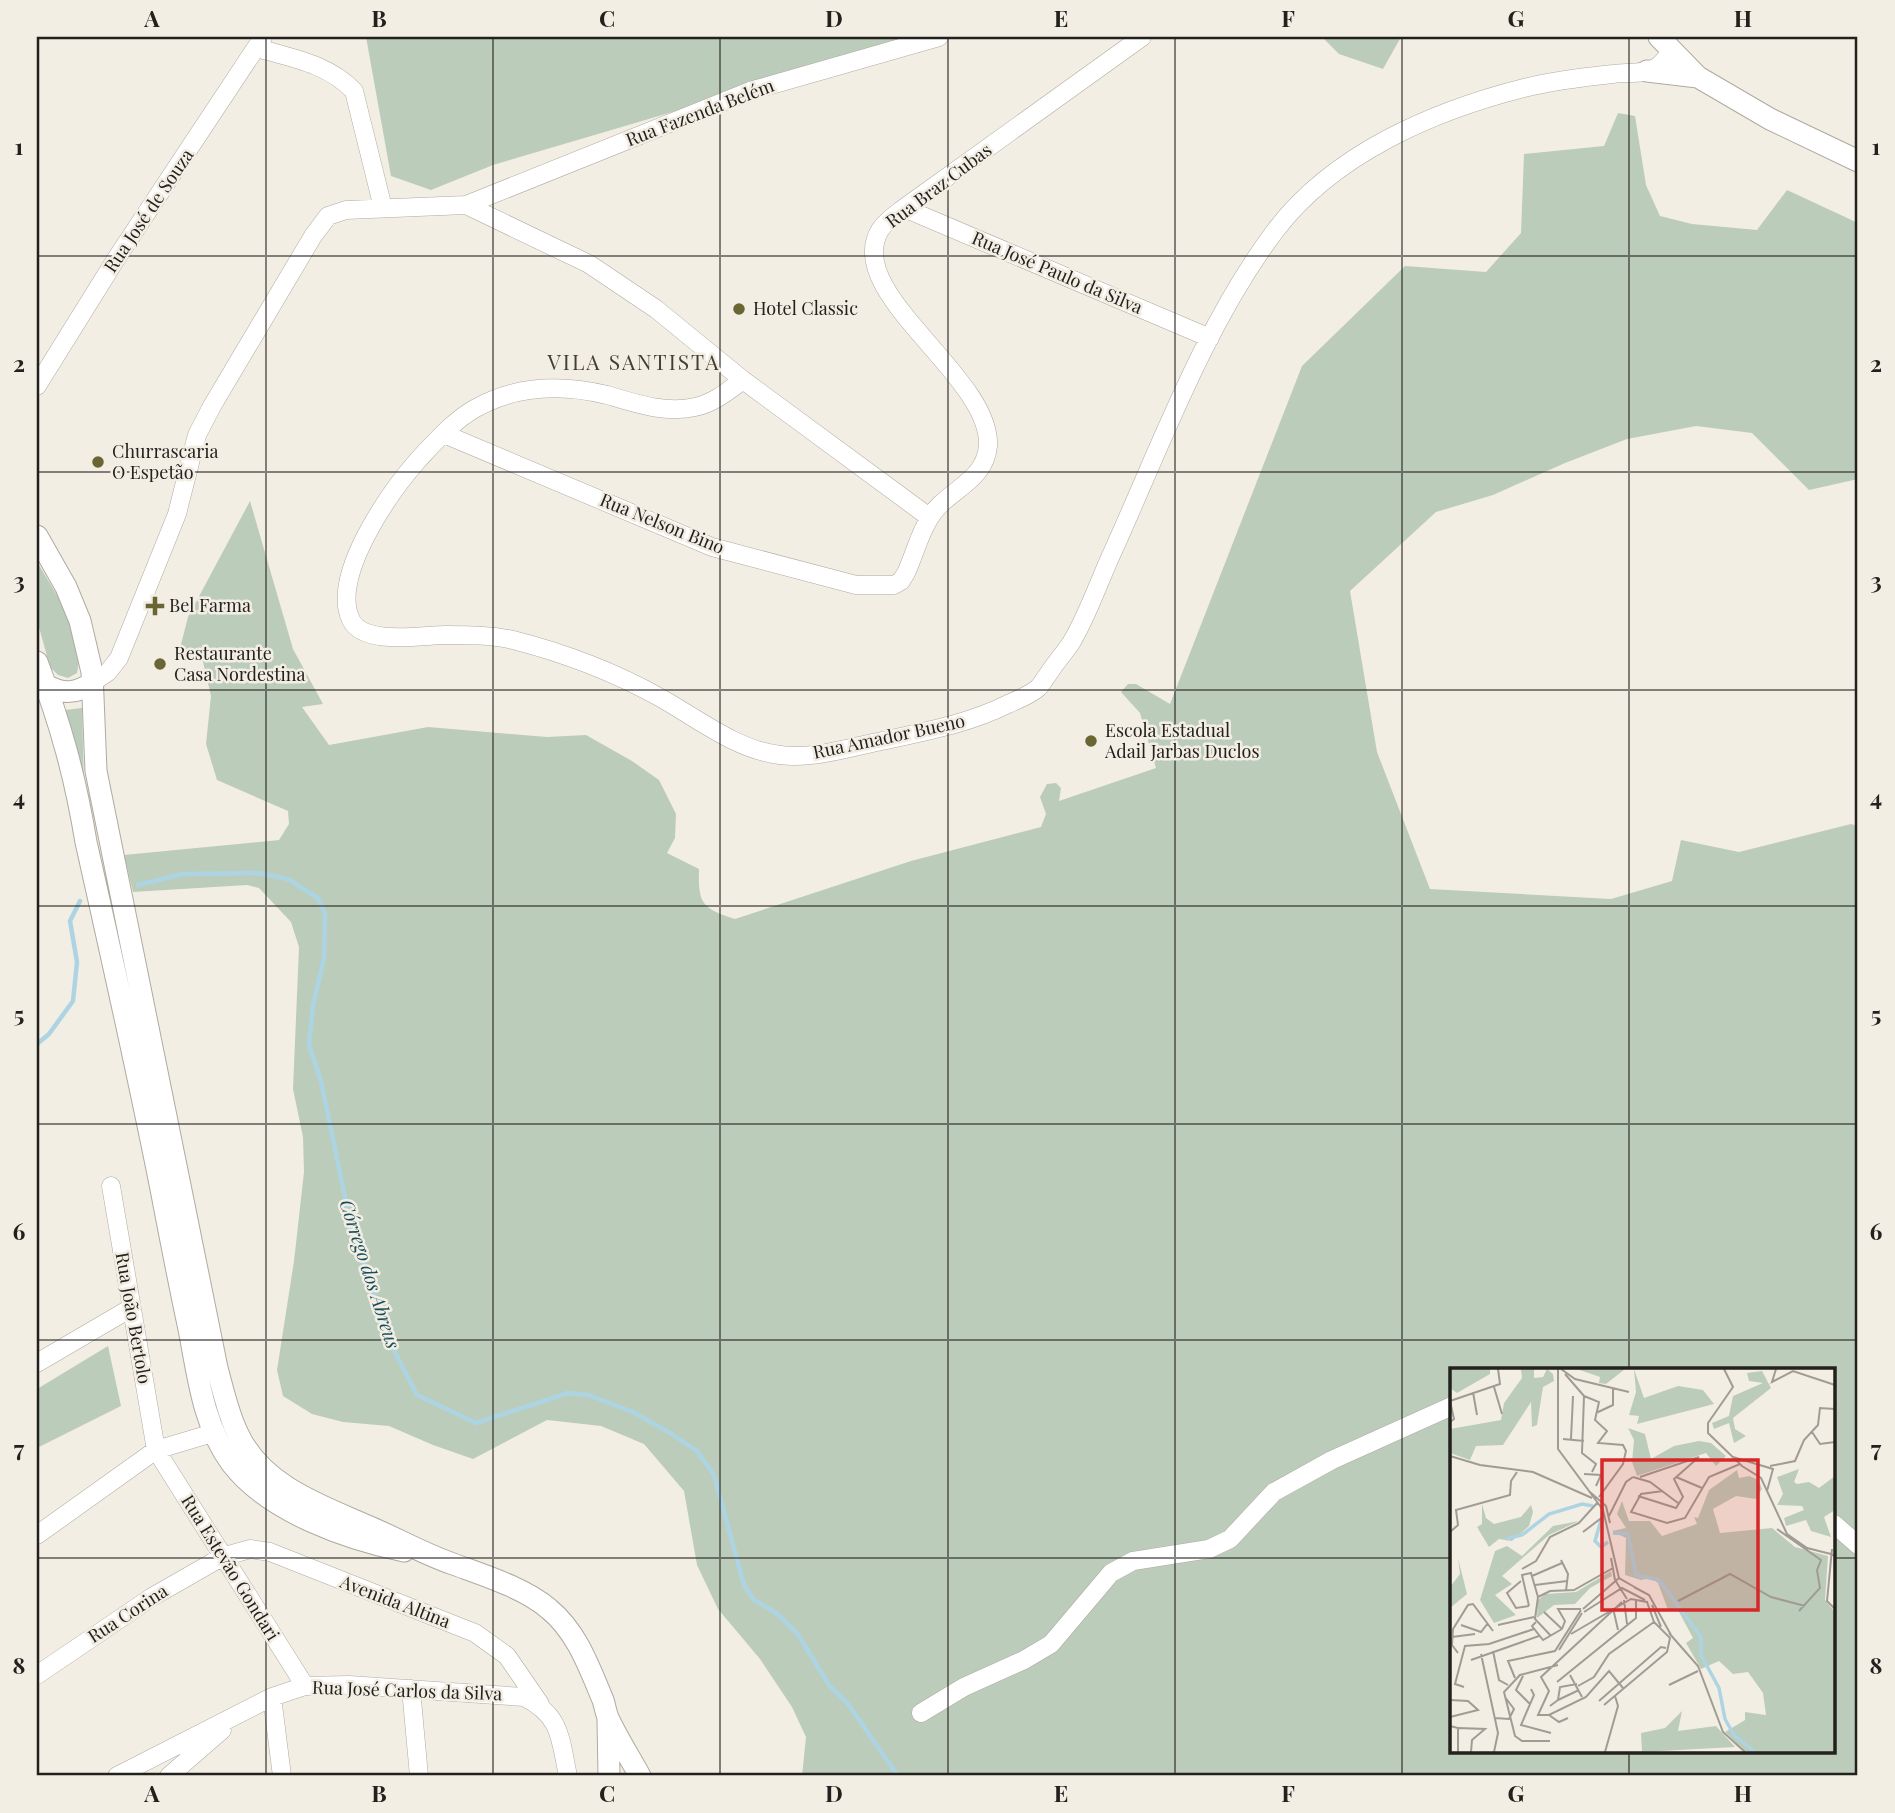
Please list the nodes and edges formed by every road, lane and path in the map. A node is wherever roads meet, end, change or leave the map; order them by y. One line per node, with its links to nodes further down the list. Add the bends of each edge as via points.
1 (939, 37): 8 (street, Rua Fazenda Belém, via 750,91)
2 (1142, 37): 10 (street, Rua Braz Cubas)
3 (1665, 41): 5 (street, Rua Amador Bueno); 6 (main road)
4 (260, 42): 9 (street, via 321,66 354,91); 13 (street, Rua José de Souza)
5 (1637, 72): 6 (main road); 11 (street, Rua Amador Bueno, via 1527,88 1452,111 1385,141 1337,170 1277,228)
6 (1698, 77): 7 (main road, via 1770,119)
7 (1858, 161)
8 (466, 205): 9 (street); 12 (street, via 589,264 656,309)
9 (383, 208): 18 (street, via 328,216 295,263 197,435 177,514 120,658)
10 (904, 208): 11 (street, Rua José Paulo da Silva); 15 (street, Rua Braz Cubas, via 880,231 875,243 878,273 891,298 964,387 986,422 987,433 984,463)
11 (1210, 338): 14 (street, Rua Amador Bueno, via 1073,640 1040,687 954,725 819,754 787,757 743,746 620,677 531,645 480,635 375,635 354,625 347,595 368,531 389,495)
12 (743, 380): 14 (street, Rua Amador Bueno, via 721,397 695,407 671,409 573,388 541,388 505,395 472,410); 15 (street)
13 (37, 386)
14 (444, 434): 15 (street, Rua Nelson Bino, via 712,547 856,585 901,581)
15 (929, 517)
16 (37, 536): 18 (main road, via 80,621)
17 (37, 663): 19 (main road)
18 (93, 682): 19 (main road, via 70,693); 30 (main road, via 96,771 217,1368 238,1436 261,1465 290,1489)
19 (46, 685): 24 (main road, via 77,787)
20 (111, 1186): 21 (street, Rua João Bertolo)
21 (131, 1308): 22 (street); 25 (street, Rua João Bertolo)
22 (37, 1363)
23 (1450, 1407): 37 (street, via 1332,1460 1274,1492 1230,1539 1209,1549 1133,1561 1111,1573 1051,1644)
24 (213, 1433): 25 (street); 30 (main road, via 233,1465 282,1506 376,1545)
25 (156, 1450): 27 (street); 29 (street, Rua Estevão Gondari)
26 (1836, 1526): 28 (street)
27 (37, 1535)
28 (1858, 1545)
29 (222, 1557): 31 (street, Rua Corina, via 152,1597); 32 (street, Rua Estevão Gondari); 35 (street, Avenida Altina, via 250,1549 270,1552 475,1633 507,1656)
30 (433, 1557): 38 (main road, via 488,1577 549,1609 573,1634)
31 (37, 1675)
32 (305, 1686): 33 (street, Rua José Carlos da Silva); 34 (street, Rua José Carlos da Silva)
33 (411, 1689): 35 (street, Rua José Carlos da Silva, via 507,1694); 42 (street)
34 (272, 1697): 36 (street, Rua José Carlos da Silva); 41 (street)
35 (540, 1704): 43 (street, via 558,1730)
36 (240, 1713): 39 (street); 40 (street)
37 (920, 1713)
38 (608, 1718): 44 (main road); 45 (main road)
39 (123, 1775)
40 (169, 1776)
41 (282, 1776)
42 (419, 1776)
43 (568, 1776)
44 (609, 1776)
45 (640, 1776)

